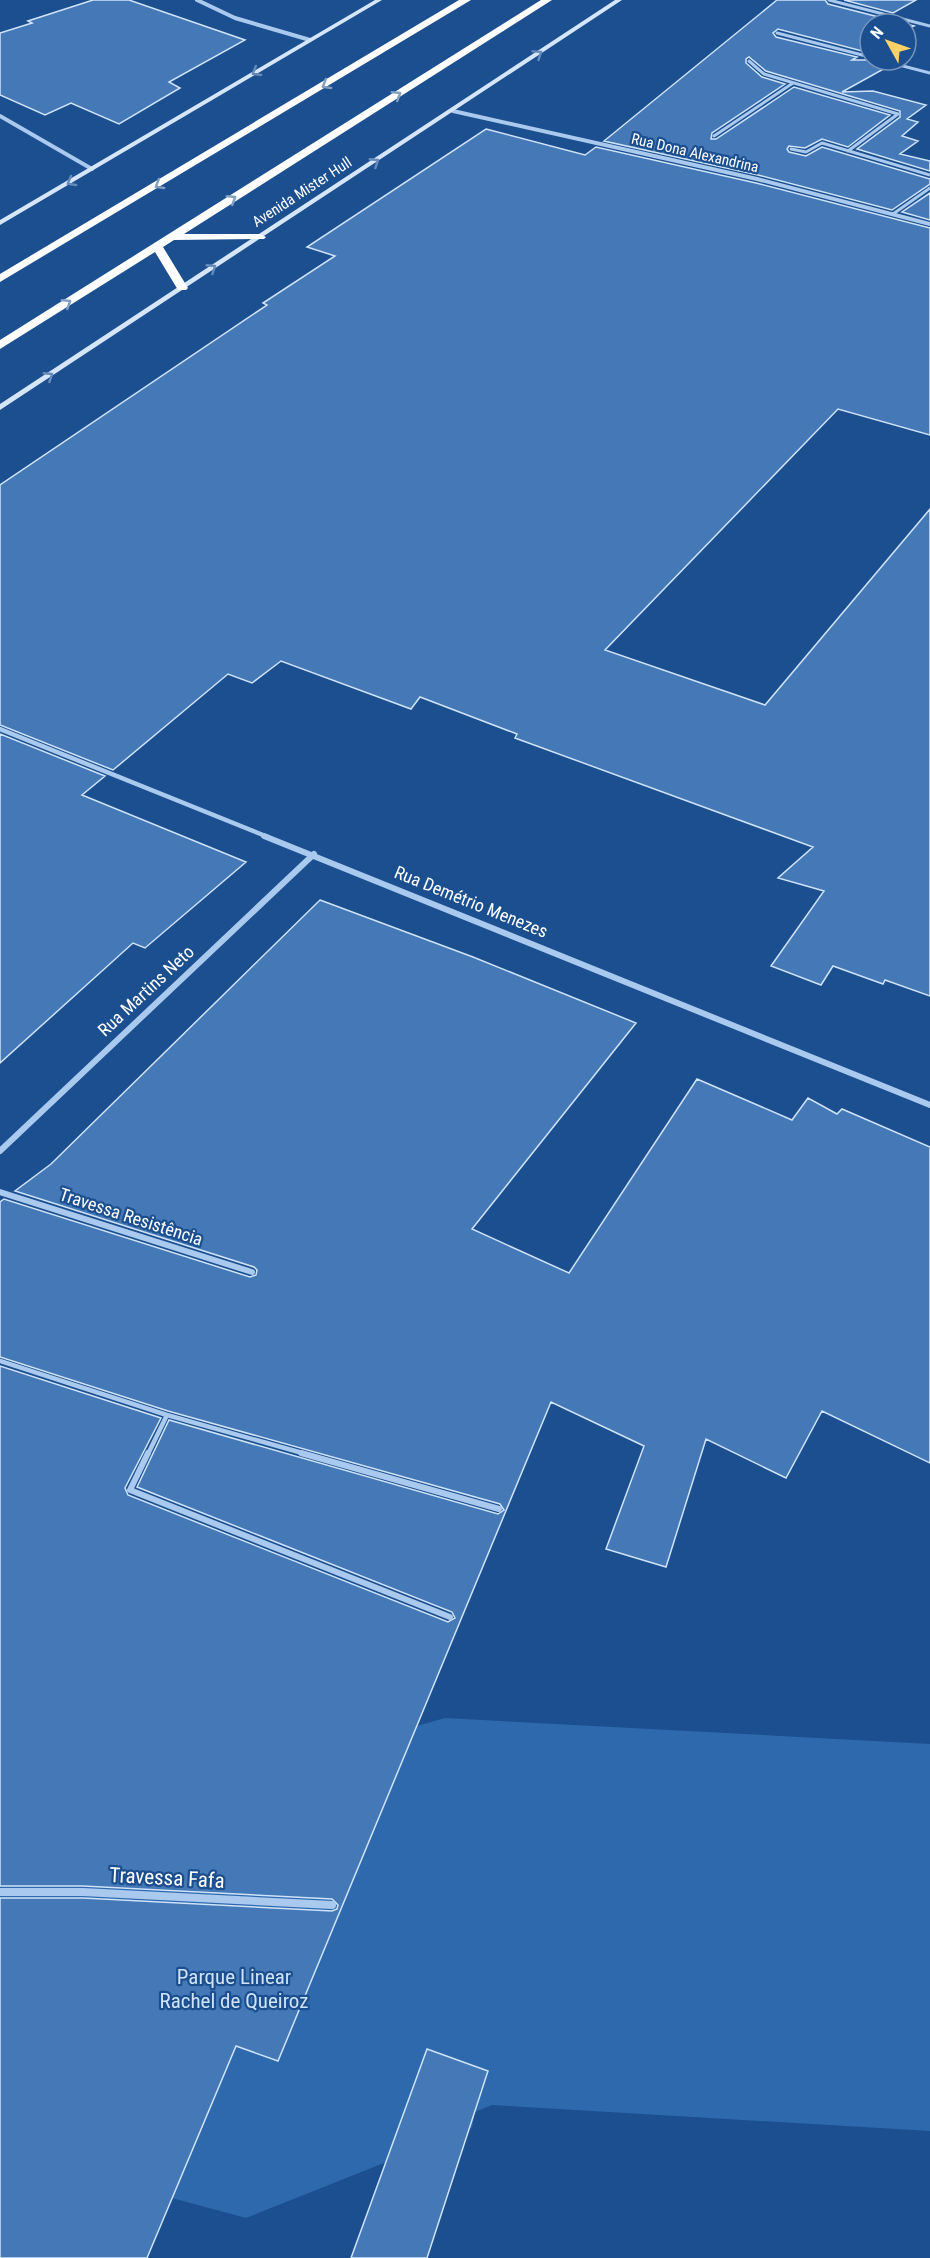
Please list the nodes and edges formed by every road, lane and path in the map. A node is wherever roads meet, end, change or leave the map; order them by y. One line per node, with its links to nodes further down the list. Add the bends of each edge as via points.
1 (197, 0): 9 (street, via 235,18)
2 (379, 0): 9 (main road)
3 (466, 0): 27 (highway, one-way to 27)
4 (547, 0): 24 (highway, Avenida Mister Hull, one-way to 4)
5 (619, 0): 13 (main road, Avenida Mister Hull, one-way to 5)
6 (829, 0): 7 (lane)
7 (930, 26)
8 (777, 33): 10 (lane)
9 (310, 40): 18 (main road, one-way to 18)
10 (858, 54)
11 (749, 61): 12 (lane, via 764,74)
12 (793, 83): 15 (lane); 17 (lane, via 898,114)
13 (453, 111): 21 (street, Rua Dona Alexandrina, via 757,179); 25 (main road, Avenida Mister Hull, one-way to 13)
14 (0, 116): 18 (street)
15 (714, 136)
16 (791, 149): 17 (lane, via 806,152 822,143)
17 (848, 151): 19 (lane)
18 (92, 169): 22 (main road, one-way to 22)
19 (930, 175)
20 (930, 188): 21 (lane)
21 (893, 214): 23 (street, Rua Dona Alexandrina)
22 (0, 223)
23 (930, 224)
24 (173, 237): 25 (highway); 26 (highway, Avenida Mister Hull)
25 (260, 237): 28 (main road, Avenida Mister Hull, one-way to 25)
26 (157, 246): 28 (highway); 29 (highway, Avenida Mister Hull, one-way to 26)
27 (0, 279)
28 (182, 288): 30 (main road, Avenida Mister Hull, one-way to 28)
29 (0, 345)
30 (0, 408)
31 (0, 729): 32 (street, Rua Demétrio Menezes)
32 (314, 854): 33 (street, Rua Demétrio Menezes); 34 (street, Rua Martins Neto)
33 (930, 1105)
34 (0, 1151)
35 (0, 1192): 36 (street, Travessa Resistência)
36 (252, 1272)
37 (0, 1361): 38 (lane)
38 (167, 1415): 39 (lane); 40 (lane, via 130,1490)
39 (499, 1509)
40 (450, 1617)
41 (0, 1892): 42 (street, Travessa Fafa, via 83,1892)
42 (332, 1905)

